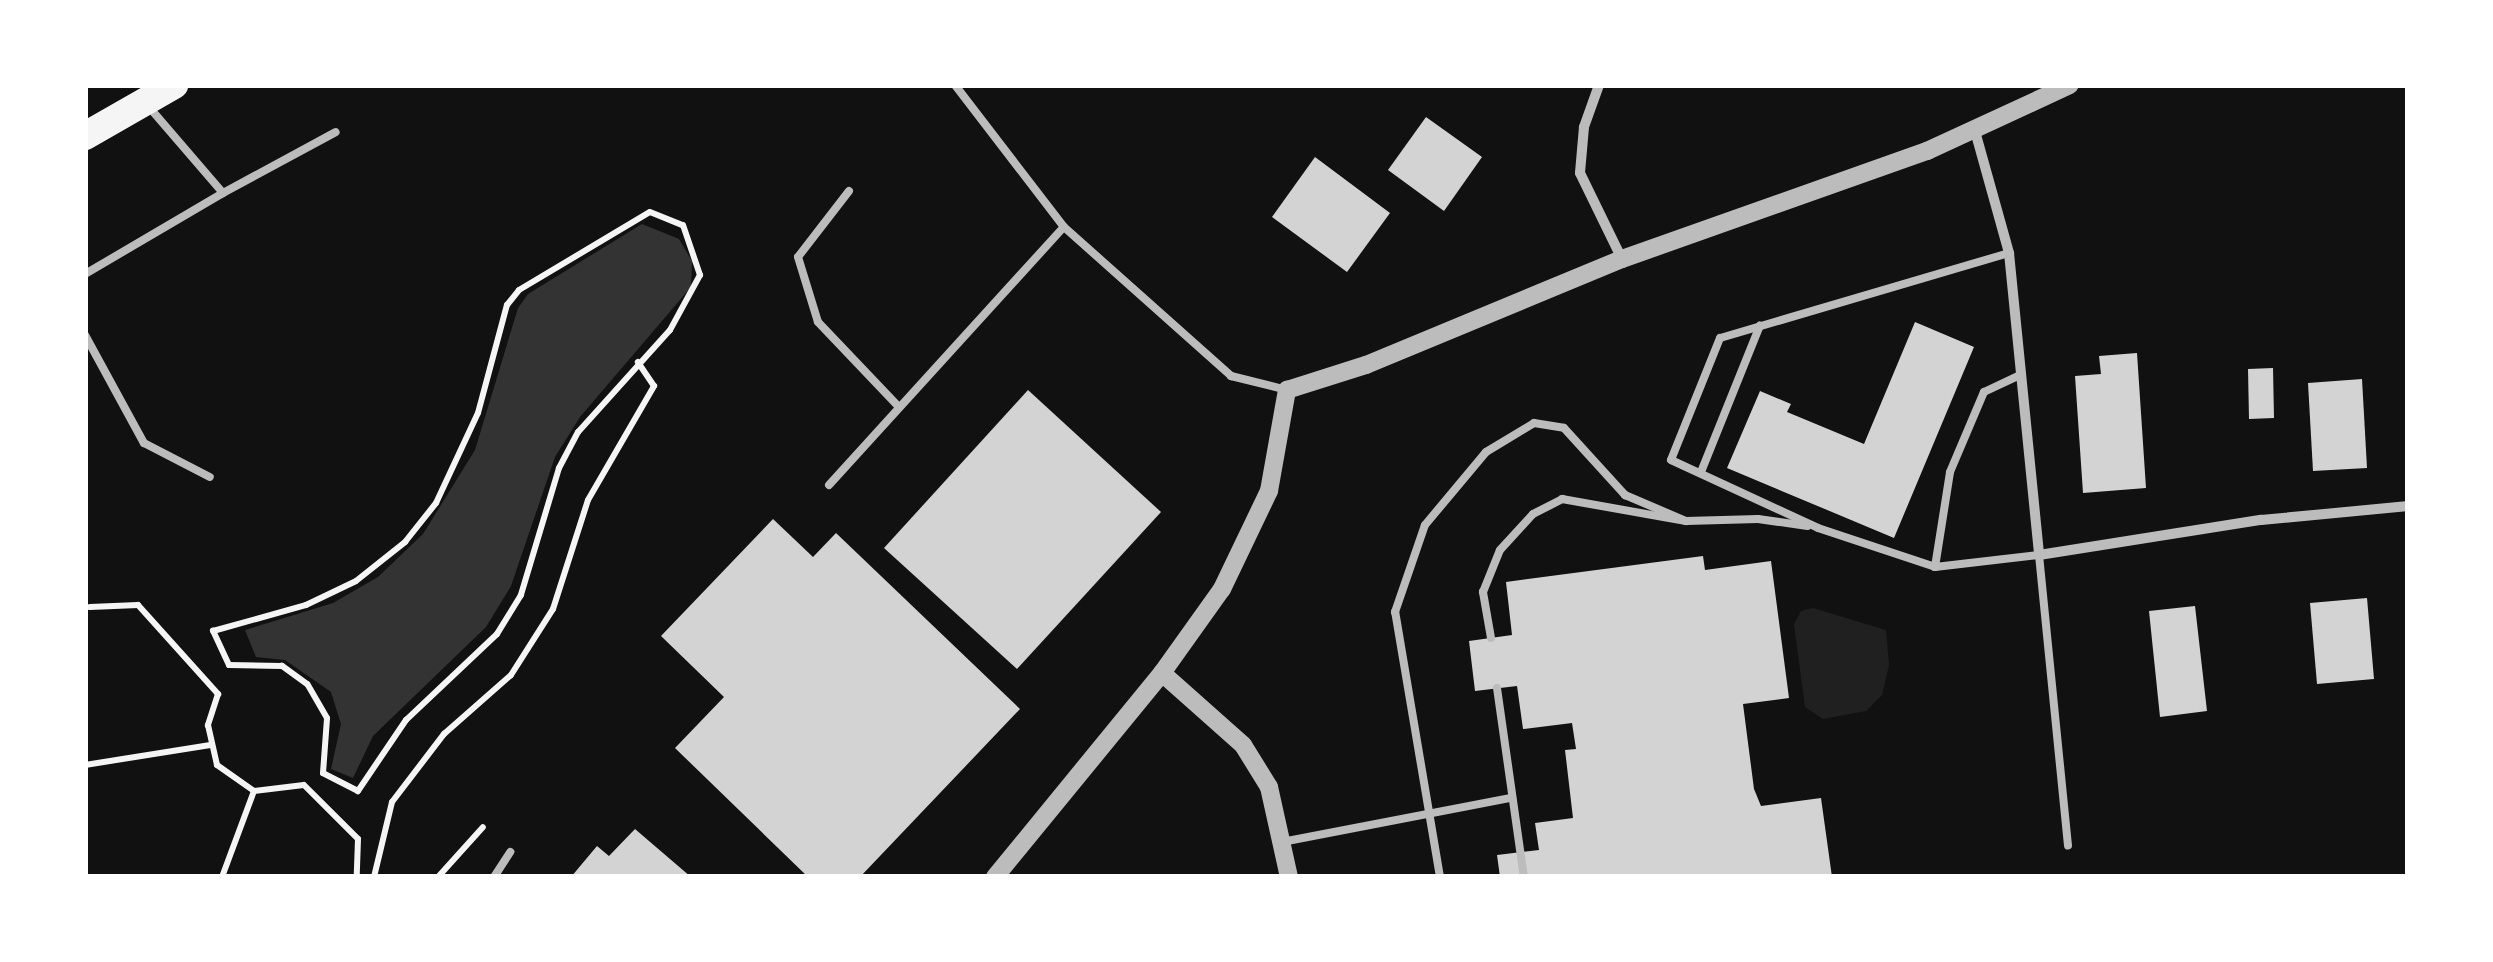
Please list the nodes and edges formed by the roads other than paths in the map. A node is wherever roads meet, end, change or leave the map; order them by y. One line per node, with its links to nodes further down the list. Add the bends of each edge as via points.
1 (174, 85): 5 (highway)
2 (955, 85): 11 (lane)
3 (1599, 85): 13 (street, via 1584,126 1580,172)
4 (2070, 85): 6 (street)
5 (144, 101): 8 (highway); 10 (lane)
6 (1975, 131): 12 (street); 13 (street)
7 (336, 132): 10 (lane)
8 (85, 136)
9 (849, 191): 19 (lane, via 798,257 818,322)
10 (223, 193): 14 (lane)
11 (1064, 227): 18 (lane, via 1231,376); 19 (lane)
12 (2009, 253): 15 (lane); 17 (street)
13 (1622, 259): 18 (street, via 1366,365)
14 (85, 274)
15 (1760, 325): 20 (lane); 20 (lane, via 1720,338 1671,460)
16 (85, 336): 21 (lane, via 144,444)
17 (2022, 374): 26 (street); 27 (lane, via 1984,392 1950,472)
18 (1287, 390): 29 (street, via 1269,492 1246,546)
19 (898, 406): 22 (lane)
20 (1701, 472): 25 (lane)
21 (210, 477)
22 (829, 485)
23 (2408, 506): 26 (street, via 2261,520)
24 (1686, 522): 25 (lane, via 1758,519); 28 (lane, via 1562,499 1534,514 1500,550 1483,592); 32 (lane, via 1625,495 1564,428 1534,423 1486,452 1425,524 1394,612)
25 (1818, 528): 27 (lane)
26 (2039, 555): 27 (lane); 34 (lane)
27 (1935, 567)
28 (1490, 638)
29 (1162, 673): 33 (street, via 1243,744 1269,787); 37 (street)
30 (1497, 688): 31 (lane)
31 (1511, 798): 32 (lane); 40 (lane)
32 (1428, 812): 33 (lane); 39 (lane)
33 (1282, 842): 38 (street)
34 (2068, 846)
35 (510, 852): 36 (lane)
36 (494, 877)
37 (995, 877)
38 (1289, 877)
39 (1440, 877)
40 (1524, 877)

